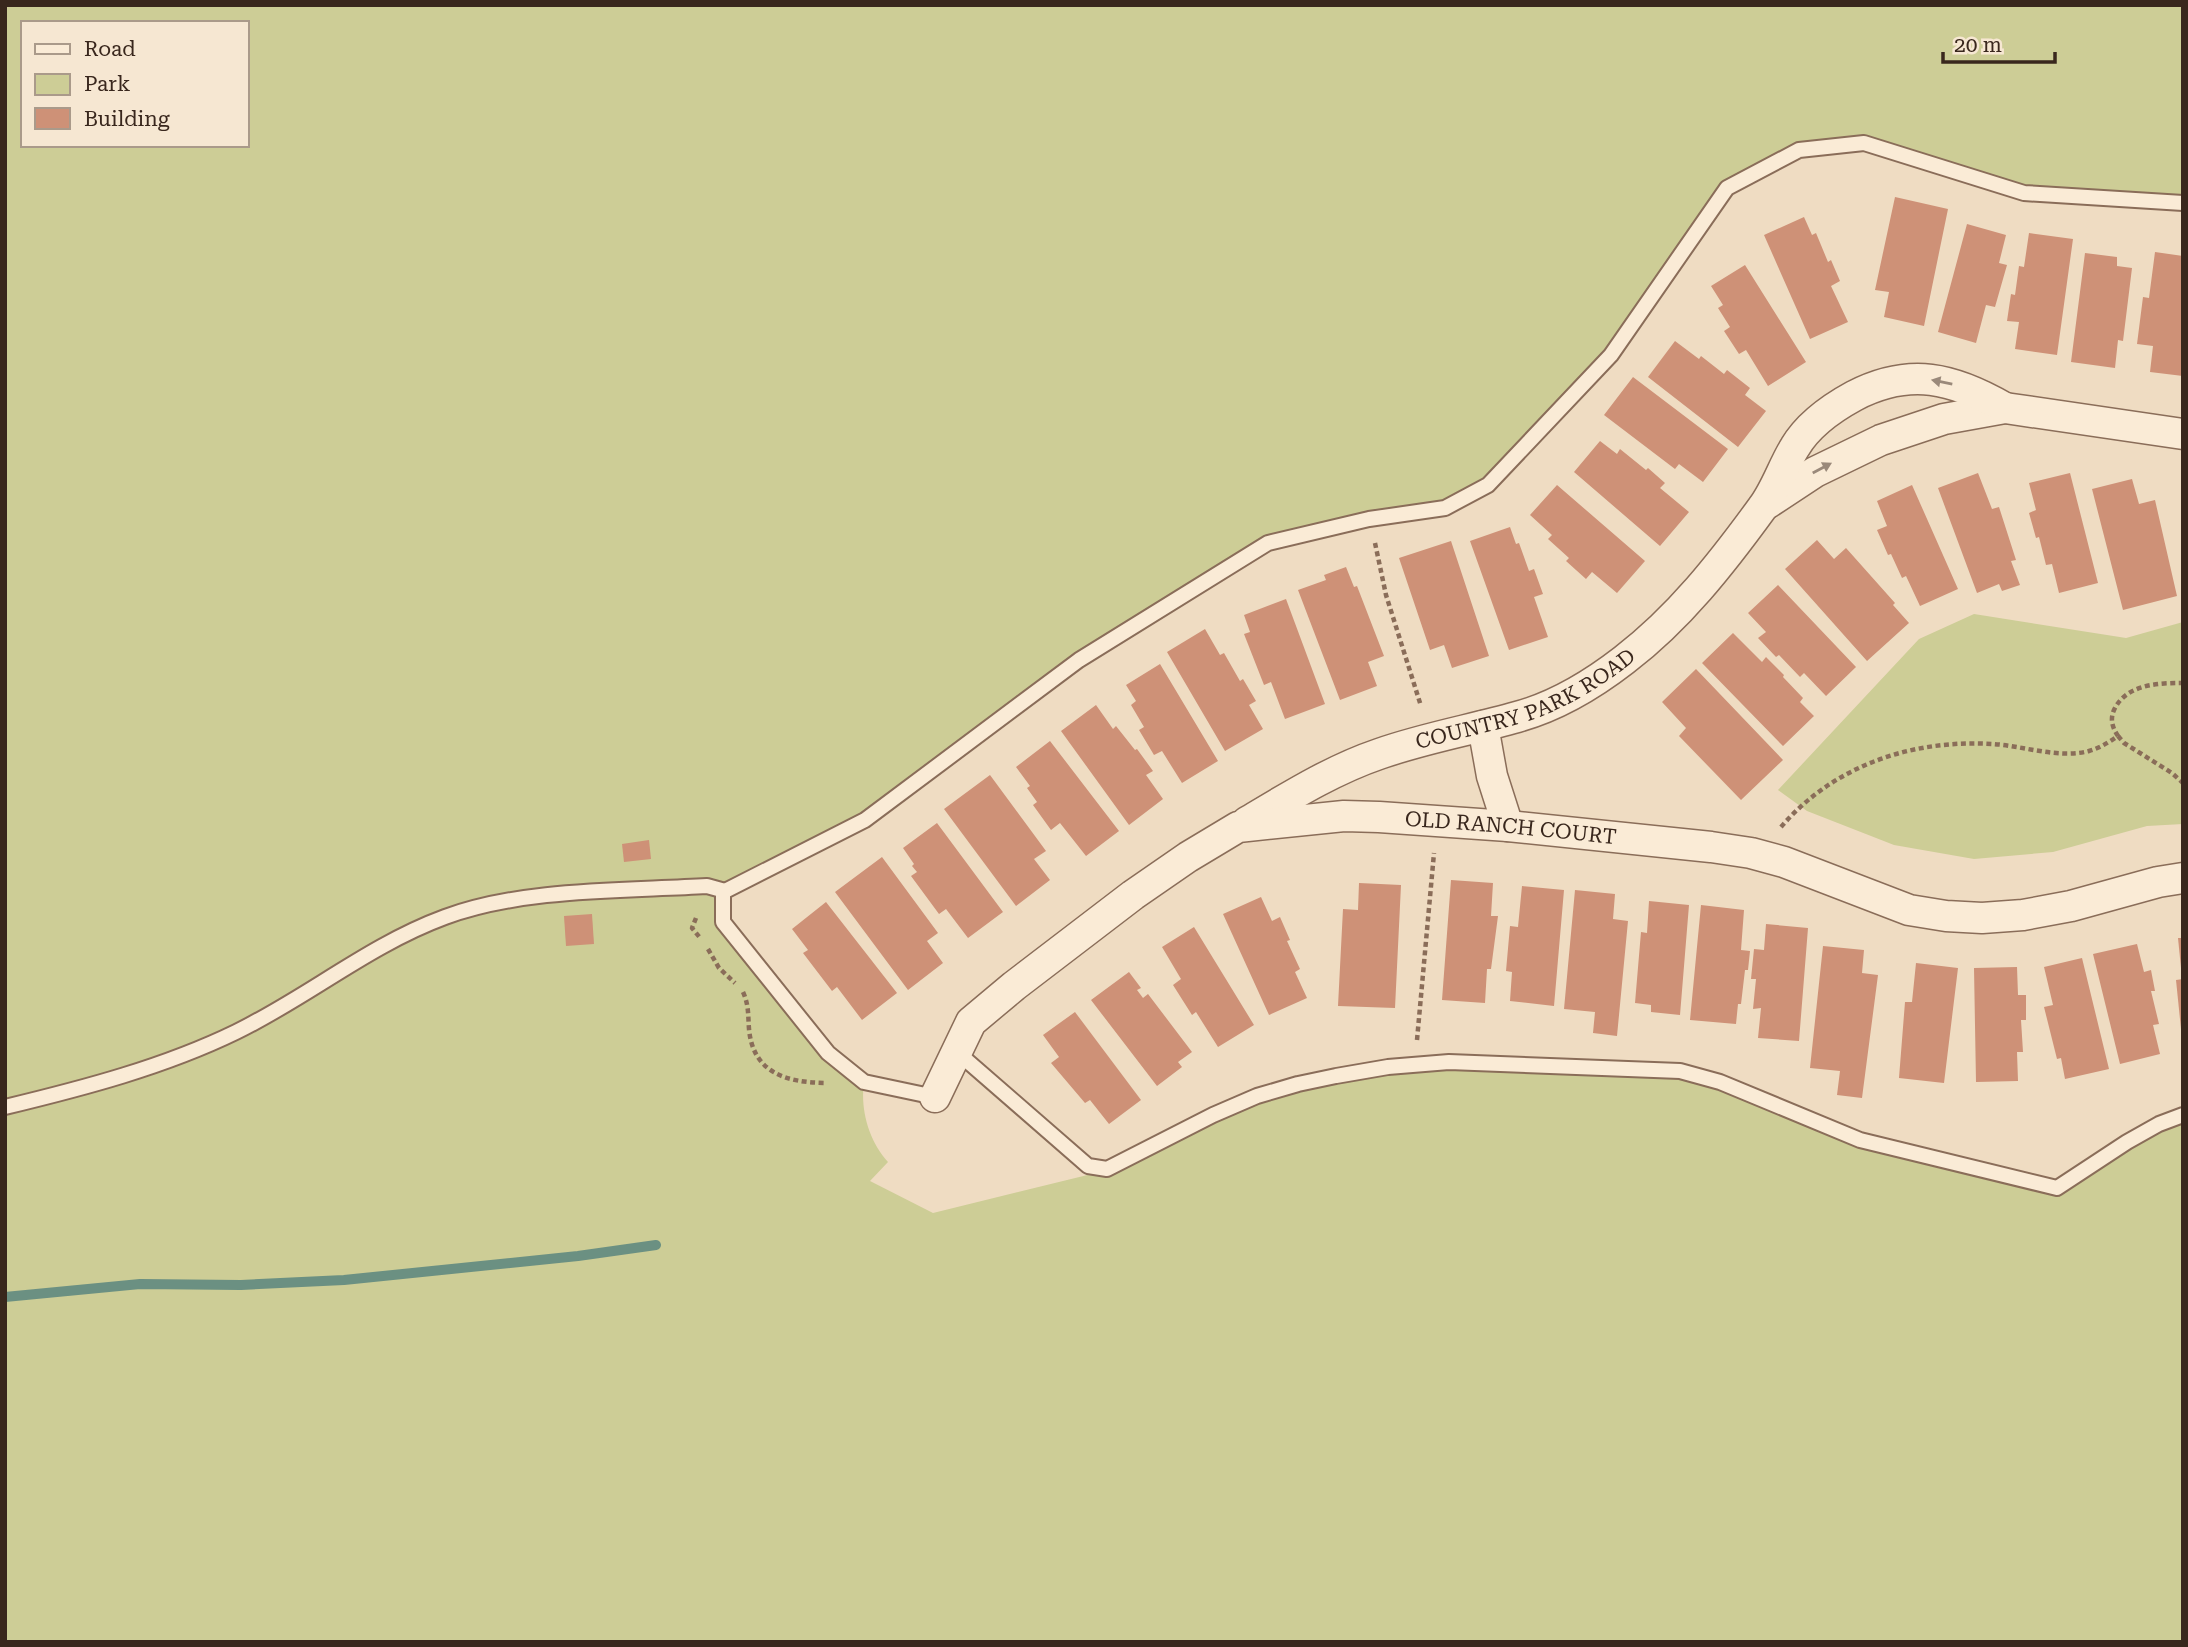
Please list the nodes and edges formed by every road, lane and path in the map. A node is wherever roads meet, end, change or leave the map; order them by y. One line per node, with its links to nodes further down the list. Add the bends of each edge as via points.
1 (2183, 203): 5 (lane, via 2024,193 1864,143 1799,150 1727,188 1611,355 1488,485 1445,508)
2 (2004, 408): 3 (street, COUNTRY PARK ROAD); 4 (street, COUNTRY PARK ROAD, one-way to 2, via 1815,472 1881,440 1944,419); 4 (street, COUNTRY PARK ROAD, one-way to 4, via 1974,390 1940,381 1896,381 1858,394 1815,423 1796,445)
3 (2183, 434)
4 (1765, 505): 8 (street, COUNTRY PARK ROAD, via 1673,617 1623,661 1541,708)
5 (1369, 519): 7 (path); 16 (lane, via 1268,542 1079,660 864,820)
6 (2183, 683): 9 (path, via 2129,692 2112,713)
7 (1422, 710)
8 (1483, 726): 12 (street); 13 (street, COUNTRY PARK ROAD, via 1377,754)
9 (2118, 736): 10 (path); 14 (path, via 2080,752 1993,744 1933,746 1889,756 1853,770 1813,795)
10 (2183, 783)
11 (1437, 821): 12 (street, OLD RANCH COURT); 13 (street, OLD RANCH COURT, via 1344,816); 18 (path)
12 (1508, 826): 14 (street, OLD RANCH COURT)
13 (1238, 827): 17 (street, OLD RANCH COURT, via 1133,894 1014,986 971,1022)
14 (1759, 855): 15 (street, OLD RANCH COURT, via 1909,910 1982,918 2071,906)
15 (2183, 878)
16 (718, 889): 19 (path, via 692,928 719,968 744,993 751,1042 759,1060 785,1078); 20 (lane, via 723,893 723,922 828,1053 864,1082); 21 (lane, via 548,897 447,916 379,947 203,1047 99,1084)
17 (957, 1052): 18 (lane, via 1088,1166 1107,1170 1257,1096 1336,1076); 20 (street, OLD RANCH COURT)
18 (1415, 1065): 22 (lane, via 1449,1062 1680,1071 1720,1082 1860,1140 2057,1188 2127,1142)
19 (830, 1084)
20 (935, 1097)
21 (5, 1107)
22 (2183, 1115)

